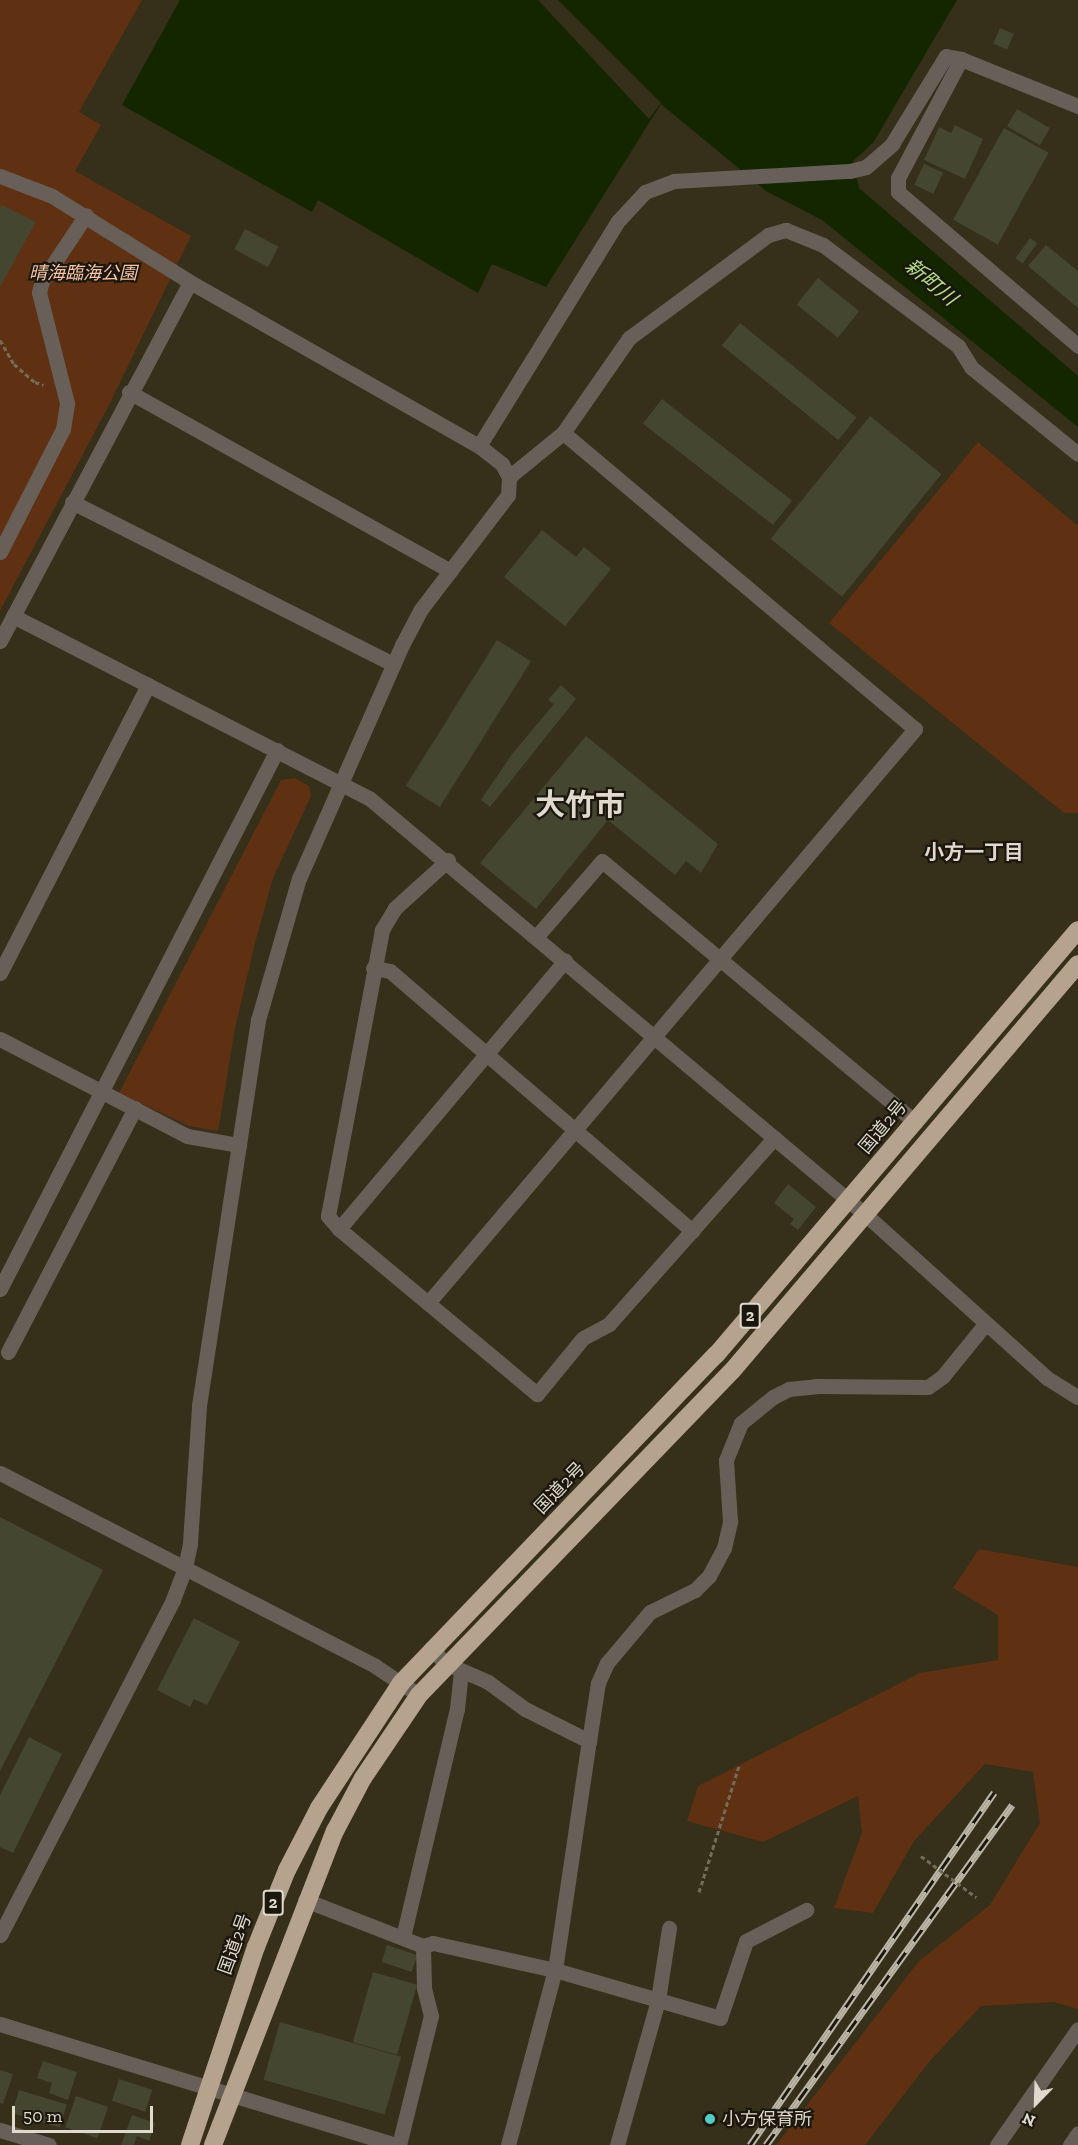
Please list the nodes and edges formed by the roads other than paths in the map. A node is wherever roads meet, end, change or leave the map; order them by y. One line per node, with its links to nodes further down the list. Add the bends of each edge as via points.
1 (961, 59): 2 (street); 6 (street, via 898,178 898,192); 9 (street, via 946,56 937,65 885,152 866,167 674,181 645,192 618,221)
2 (1078, 106)
3 (0, 176): 4 (street, via 36,188)
4 (86, 215): 5 (street); 13 (street, via 42,281 39,292 68,403 63,429)
5 (190, 282): 7 (street); 9 (street)
6 (1078, 346)
7 (129, 393): 12 (street); 14 (street)
8 (563, 433): 10 (street, via 629,338 768,235 786,230 823,245 958,346 972,368); 11 (street); 25 (street, via 915,729)
9 (478, 446): 11 (street, via 502,464)
10 (1078, 454)
11 (509, 477): 14 (street, via 508,495)
12 (72, 502): 15 (street); 17 (street)
13 (0, 552)
14 (450, 571): 17 (street, via 421,609)
15 (13, 616): 16 (street); 18 (street)
16 (0, 641)
17 (393, 664): 20 (street)
18 (148, 685): 19 (street); 28 (street)
19 (277, 750): 20 (street); 32 (street)
20 (339, 782): 21 (street, via 369,798); 37 (street, via 298,878 278,940 258,1020)
21 (448, 860): 23 (street); 27 (street, via 395,908 382,930)
22 (1078, 930): 34 (highway, 国道2号 / 2)
23 (537, 936): 24 (street); 25 (street, via 602,861)
24 (565, 961): 29 (street); 31 (street)
25 (721, 961): 29 (street); 34 (street)
26 (1078, 964): 39 (highway, 2)
27 (373, 968): 31 (street, via 390,970); 40 (street, via 328,1216)
28 (0, 972)
29 (655, 1038): 35 (street); 36 (street)
30 (0, 1039): 32 (street)
31 (486, 1054): 35 (street); 40 (street)
32 (101, 1089): 33 (street); 42 (street)
33 (135, 1107): 37 (street, via 187,1136); 45 (street)
34 (915, 1122): 38 (highway, 国道2号 / 2)
35 (575, 1130): 41 (street); 43 (street)
36 (774, 1138): 38 (street); 41 (street)
37 (239, 1145): 48 (street, via 199,1407)
38 (849, 1201): 39 (street); 49 (highway, 国道2号 / 2, via 716,1354)
39 (866, 1215): 44 (street); 50 (highway, 2, via 732,1371)
40 (339, 1229): 43 (street)
41 (692, 1231): 43 (street, via 609,1324 583,1338 537,1394)
42 (0, 1289)
43 (428, 1303)
44 (986, 1323): 46 (street, via 1047,1378); 53 (street, via 944,1376 928,1387 789,1389 741,1423 726,1460 730,1521 724,1548 709,1576 695,1590 650,1612 607,1663 598,1683)
45 (8, 1352)
46 (1078, 1397)
47 (0, 1473): 48 (street)
48 (185, 1568): 51 (street); 57 (street)
49 (431, 1648): 50 (street); 51 (highway, 国道2号 / 2)
50 (453, 1667): 52 (highway, 2); 53 (street, via 489,1682 525,1708); 58 (street, via 457,1709)
51 (401, 1683): 52 (street); 64 (highway, 国道2号 / 2, via 319,1808 287,1870 255,1947)
52 (419, 1695): 54 (highway, 2, via 363,1778)
53 (589, 1740): 60 (street)
54 (305, 1900): 58 (street); 65 (highway, 2)
55 (806, 1910): 61 (street, via 746,1941 720,2018)
56 (669, 1928): 61 (street)
57 (0, 1935)
58 (403, 1937): 59 (street)
59 (423, 1946): 60 (street, via 433,1942); 71 (street, via 424,1987 431,2016)
60 (555, 1970): 61 (street); 72 (street)
61 (658, 2000): 73 (street)
62 (0, 2024): 64 (street)
63 (1078, 2029): 74 (street)
64 (207, 2089): 65 (street); 69 (highway, 国道2号 / 2)
65 (230, 2096): 70 (highway, 2); 71 (street)
66 (0, 2130): 68 (street)
67 (1078, 2133): 75 (street)
68 (48, 2145)
69 (190, 2145)
70 (213, 2145)
71 (397, 2145)
72 (508, 2145)
73 (617, 2145)
74 (997, 2145)
75 (1070, 2145)

